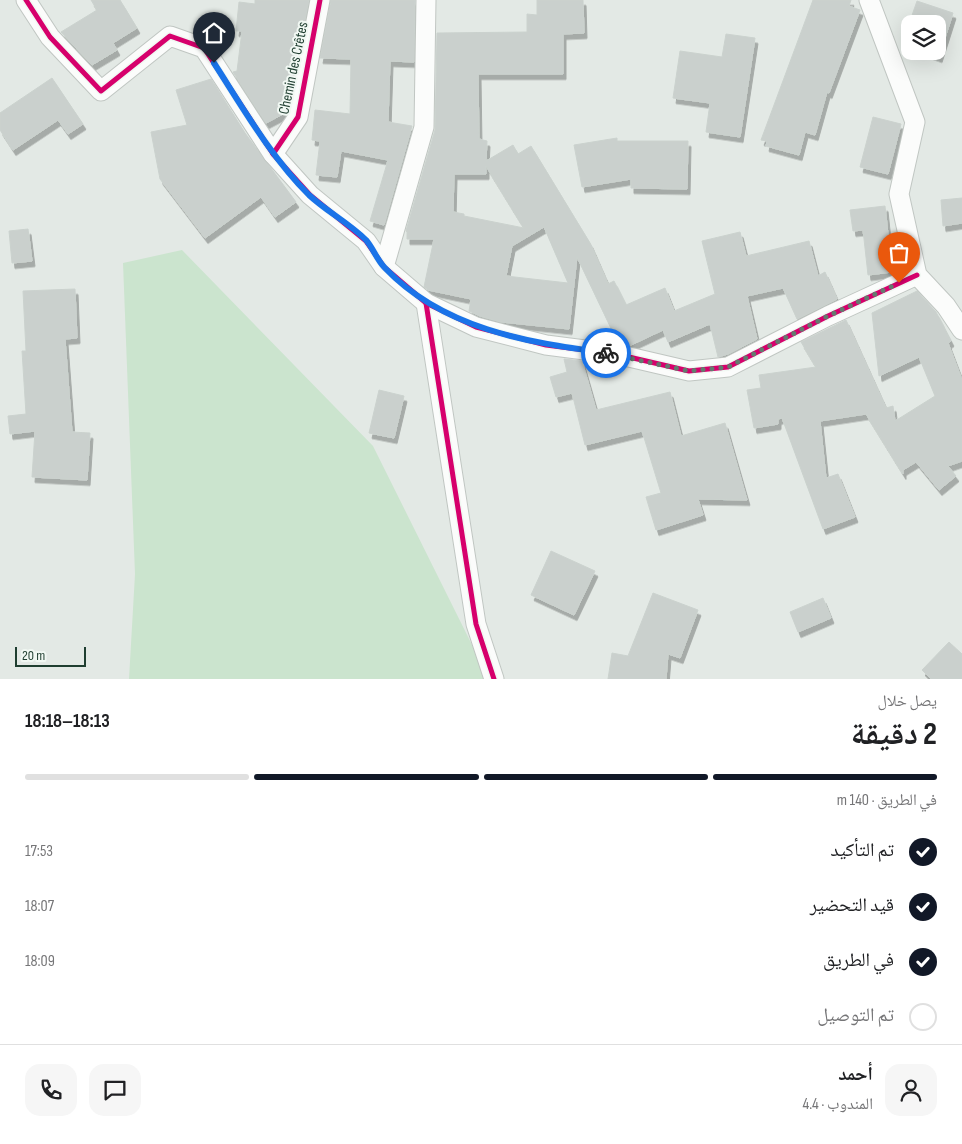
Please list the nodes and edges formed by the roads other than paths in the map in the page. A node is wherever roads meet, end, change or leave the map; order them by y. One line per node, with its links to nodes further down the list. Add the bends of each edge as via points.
1 (26, 0): 5 (street, via 50,37 100,91 170,36 204,48)
2 (320, 0): 5 (street, Chemin des Crêtes, via 298,117)
3 (426, 0): 6 (street, via 424,127)
4 (869, 0): 7 (street, via 915,122 899,194)
5 (273, 154): 6 (street, via 310,195 366,240)
6 (384, 267): 8 (street)
7 (917, 275): 8 (street, via 728,367 689,371 616,354 546,345 502,334 476,327); 9 (street, via 946,306)
8 (426, 303): 10 (street, via 476,624)
9 (962, 330)
10 (494, 679)

